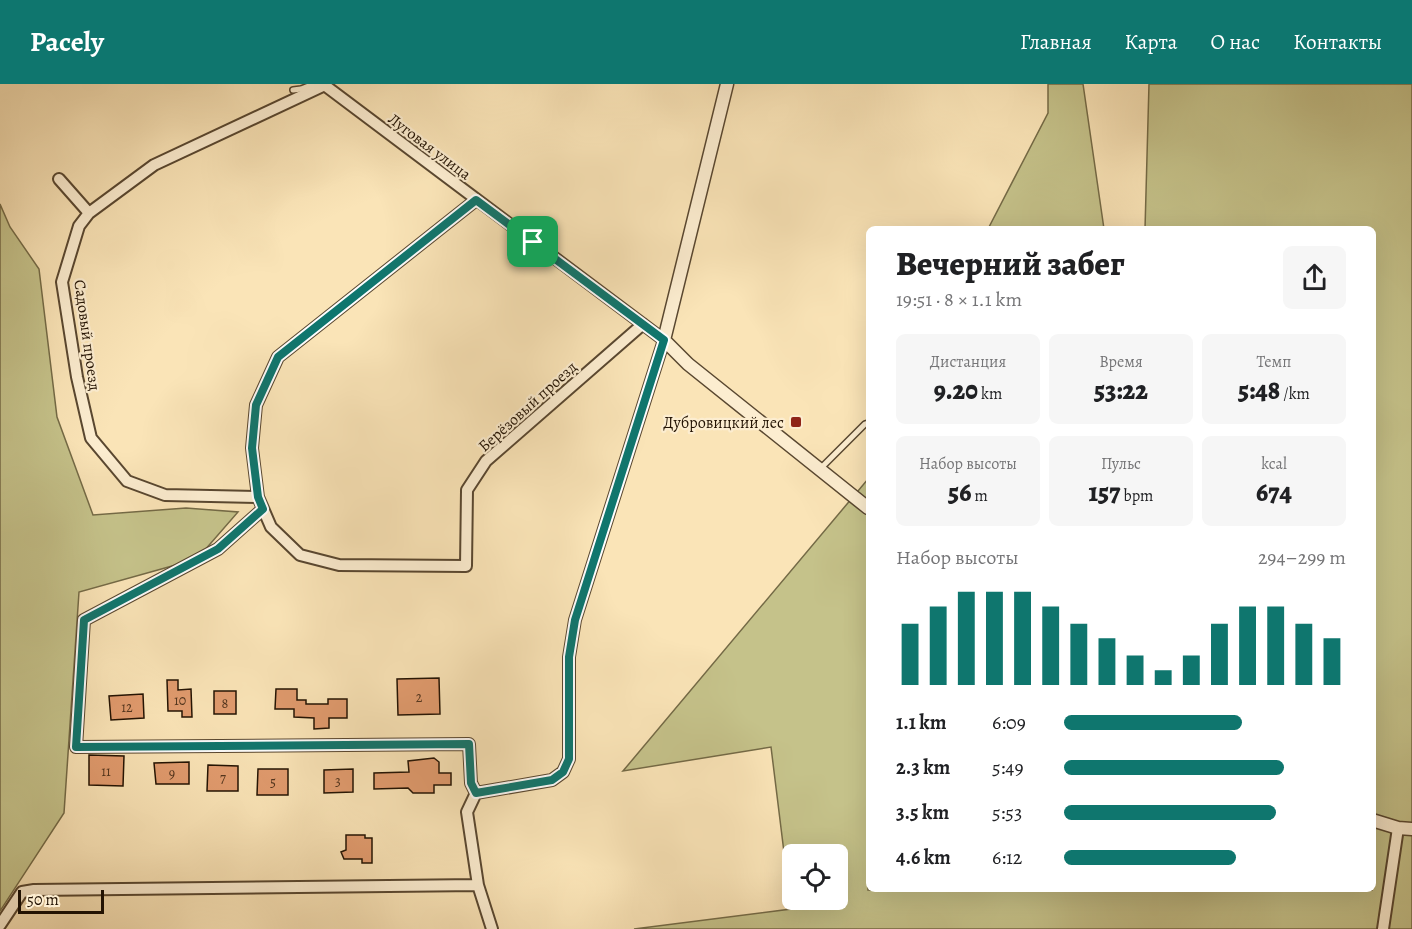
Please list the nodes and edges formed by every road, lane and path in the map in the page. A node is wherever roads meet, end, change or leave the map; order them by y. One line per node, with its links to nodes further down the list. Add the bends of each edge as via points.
1 (321, 84): 3 (lane); 5 (street, Луговая улица); 6 (street, Садовый проезд, via 154,165)
2 (726, 84): 8 (street)
3 (293, 90)
4 (59, 179): 6 (street)
5 (476, 200): 7 (street, Луговая улица); 11 (street, via 278,357 256,405 252,448)
6 (89, 213): 11 (street, Садовый проезд, via 80,226 62,282 77,377 92,438 127,481 165,495)
7 (642, 324): 8 (street, Луговая улица); 13 (street, Берёзовый проезд, via 486,461 467,490 466,566 339,566 300,555 271,527)
8 (664, 340): 10 (street); 14 (street, via 575,620 569,657 569,759 563,772 552,780)
9 (866, 424): 10 (lane)
10 (819, 470): 12 (street)
11 (258, 497): 13 (street)
12 (866, 506)
13 (263, 509): 14 (street, via 218,549 84,620 76,747 469,744 471,783)
14 (476, 793): 18 (street, via 467,812)
15 (1376, 821): 16 (street)
16 (1398, 828): 17 (street); 21 (street)
17 (1412, 829)
18 (478, 885): 19 (street, via 34,890 22,892); 20 (street)
19 (0, 925)
20 (492, 929)
21 (1383, 929)

